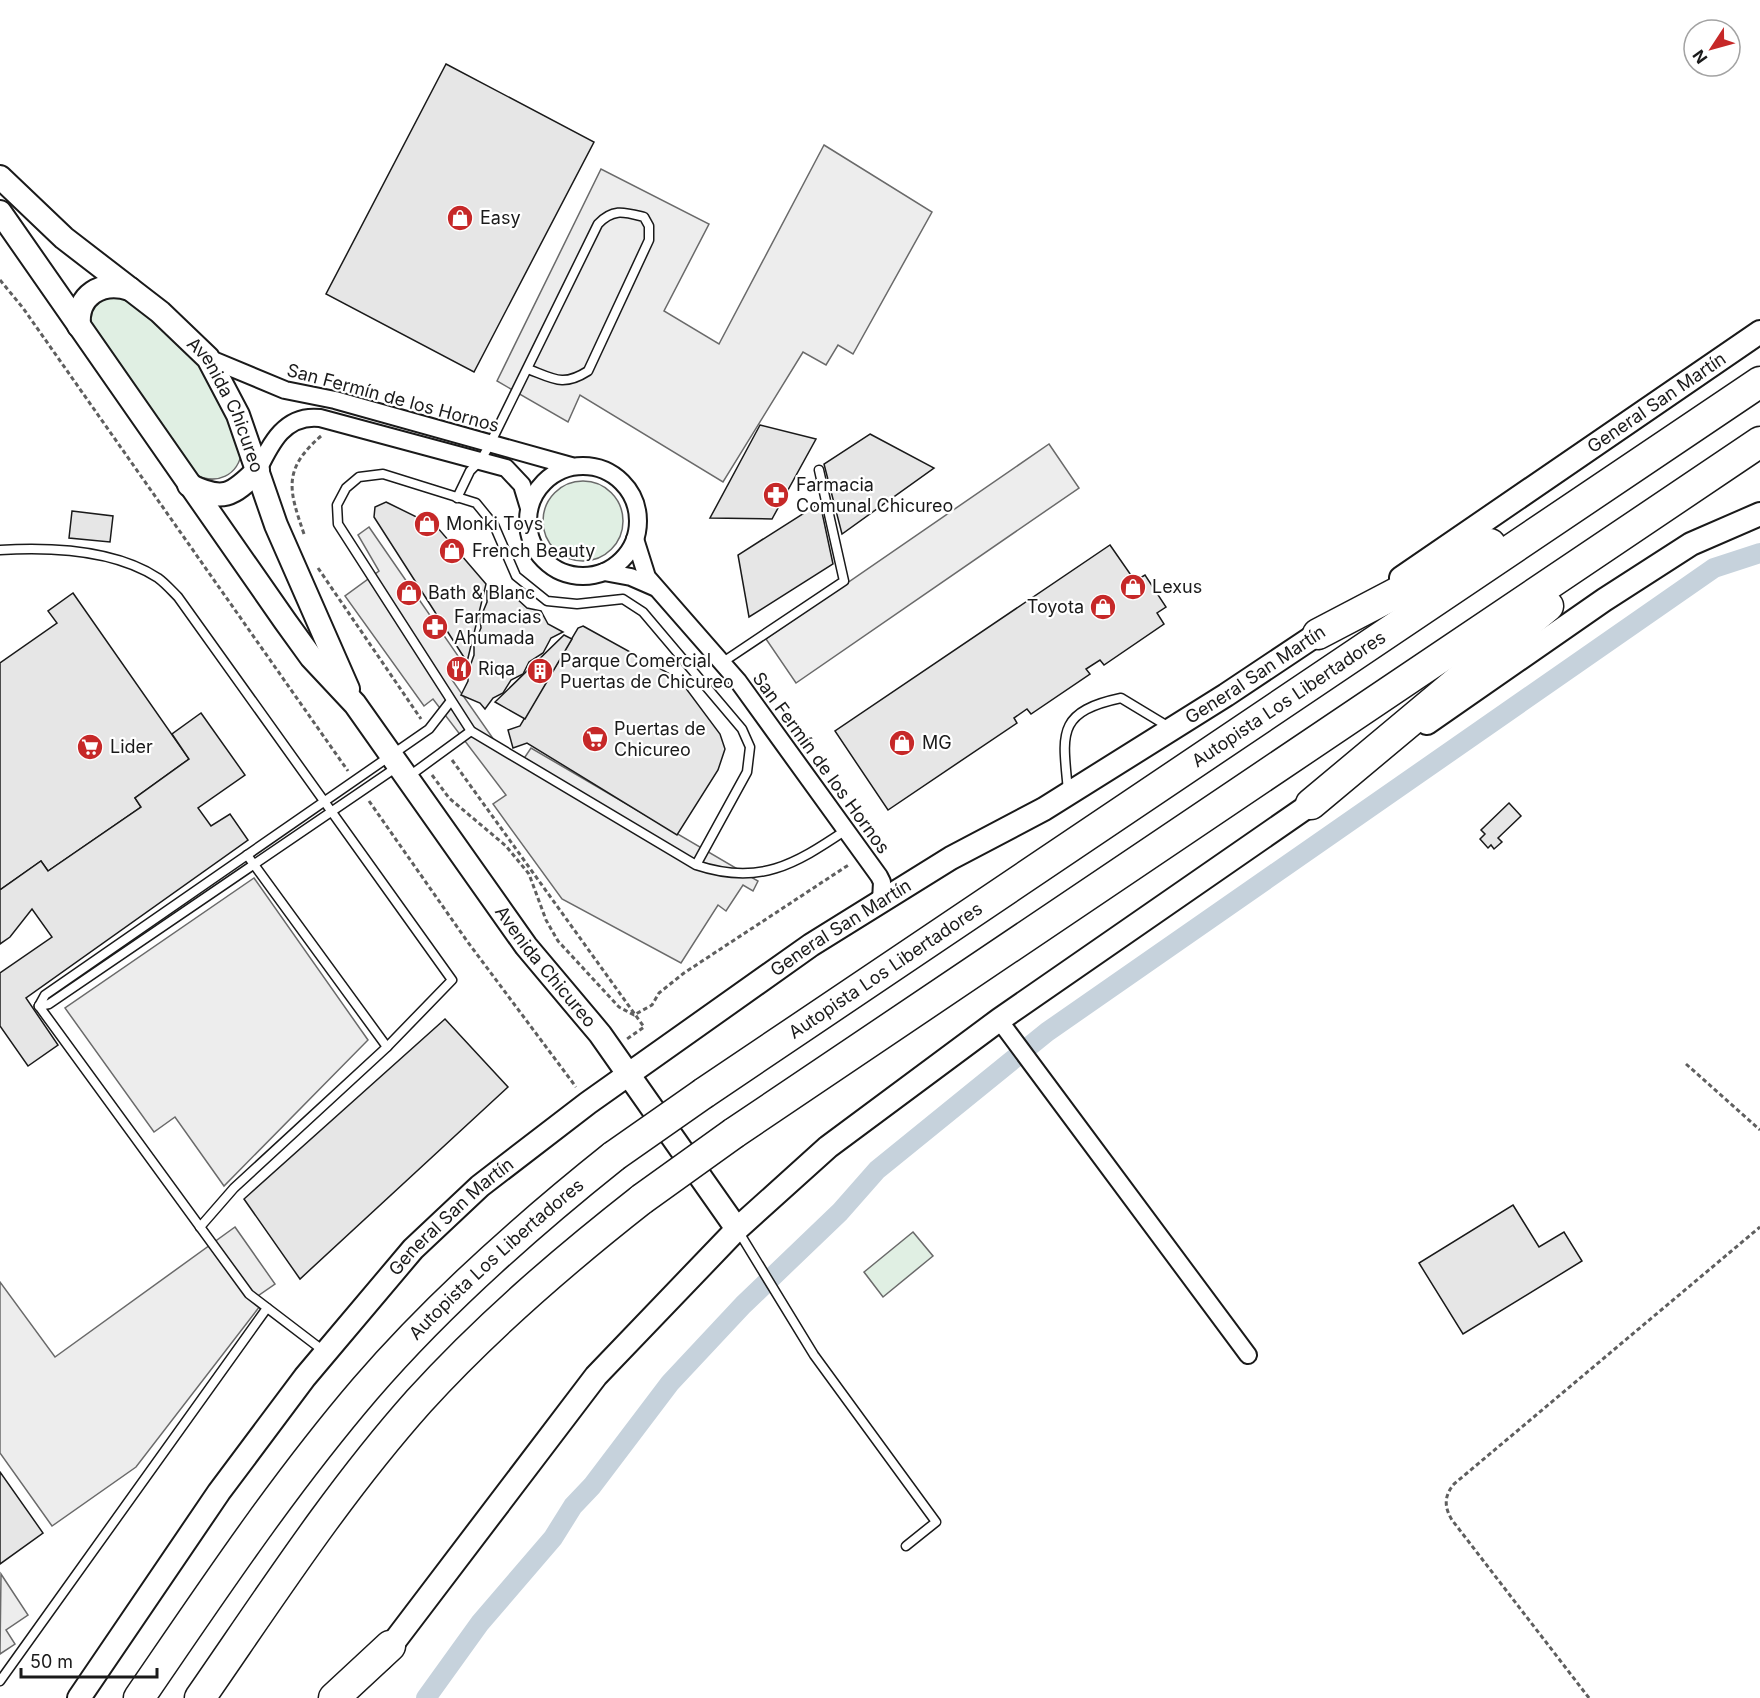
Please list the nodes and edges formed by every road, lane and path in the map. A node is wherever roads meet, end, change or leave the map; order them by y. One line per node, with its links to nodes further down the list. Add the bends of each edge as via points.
1 (0, 177): 4 (main road, Avenida Chicureo, via 64,238)
2 (0, 212): 5 (main road, Avenida Chicureo)
3 (0, 280): 33 (path)
4 (130, 289): 5 (main road, via 108,285 93,292 80,309); 7 (main road, Avenida Chicureo, via 187,335)
5 (79, 326): 17 (main road, Avenida Chicureo)
6 (1760, 332): 26 (main road, General San Martín)
7 (208, 358): 11 (street, San Fermín de los Hornos, via 285,390 335,400); 14 (main road, Avenida Chicureo, via 238,415)
8 (528, 369): 8 (lane, via 560,381 574,380 588,371 649,240 644,217 620,210 598,224); 11 (lane)
9 (1760, 382): 16 (highway, Autopista Los Libertadores)
10 (1760, 442): 21 (highway)
11 (490, 444): 12 (lane); 13 (street, San Fermín de los Hornos)
12 (481, 460): 14 (street, San Fermín de los Hornos, via 311,417 285,427); 18 (lane, via 470,471); 19 (street, San Fermín de los Hornos, via 515,475)
13 (571, 466): 19 (street, via 540,485); 22 (street, via 594,466 623,482 636,503)
14 (258, 470): 17 (main road, via 240,487 223,495 207,494); 29 (main road, Avenida Chicureo, via 276,525)
15 (819, 470): 27 (lane, via 844,580)
16 (1614, 482): 26 (highway); 61 (highway, Autopista Los Libertadores, bridge, via 614,1156 483,1267 366,1388 285,1488)
17 (189, 485): 29 (main road, Avenida Chicureo, via 304,648)
18 (457, 498): 28 (lane, via 383,474 367,475 345,488 337,505 338,524); 42 (lane, via 476,503 486,513 510,566 535,594 547,601 577,604 623,599 634,604 742,729 750,747 747,772)
19 (529, 508): 24 (street, via 531,541 552,566 583,576)
20 (1760, 514): 37 (main road, via 1714,531 1637,579)
21 (1632, 530): 37 (highway, via 1573,585); 62 (highway, bridge, via 642,1198 530,1292 419,1401 326,1517)
22 (635, 539): 24 (street, via 623,559); 25 (street, San Fermín de los Hornos, via 641,564)
23 (0, 550): 36 (lane, via 82,553 113,560 159,579 178,597)
24 (604, 572): 25 (street, San Fermín de los Hornos, via 631,577)
25 (655, 588): 27 (street, San Fermín de los Hornos)
26 (1318, 634): 30 (main road, General San Martín)
27 (723, 662): 39 (street, San Fermín de los Hornos)
28 (450, 702): 31 (lane); 32 (lane)
29 (355, 704): 32 (main road, Avenida Chicureo)
30 (1172, 729): 35 (main road, General San Martín); 35 (lane, via 1121,698 1085,711 1068,723 1063,739)
31 (471, 732): 32 (lane); 42 (lane)
32 (399, 766): 33 (lane); 34 (lane); 48 (main road, Avenida Chicureo, via 526,946 587,1018)
33 (354, 780): 36 (lane)
34 (362, 791): 38 (lane); 49 (path)
35 (1068, 794): 43 (main road, General San Martín)
36 (325, 800): 38 (lane); 40 (lane)
37 (1311, 804): 45 (main road)
38 (332, 811): 41 (lane); 46 (lane, via 452,980)
39 (846, 830): 42 (lane, via 789,865 769,871 722,873); 43 (street, San Fermín de los Hornos)
40 (247, 855): 41 (lane); 44 (lane, via 45,995)
41 (255, 864): 44 (lane, via 49,1004); 46 (lane)
42 (696, 865)
43 (889, 890): 48 (main road, General San Martín)
44 (39, 1006): 51 (lane)
45 (999, 1020): 53 (main road, via 828,1147); 56 (street)
46 (387, 1047): 51 (lane, via 234,1188)
47 (1686, 1064): 50 (path)
48 (627, 1075): 49 (main road, General San Martín); 53 (main road, Avenida Chicureo)
49 (588, 1103): 55 (main road, General San Martín, via 480,1186 412,1249)
50 (1760, 1130)
51 (200, 1227): 54 (lane, via 249,1294)
52 (1760, 1227): 65 (path, via 1454,1484 1448,1494 1446,1507 1452,1520)
53 (737, 1229): 57 (lane, via 814,1355 936,1522); 58 (main road, via 596,1376)
54 (267, 1308): 55 (lane); 59 (lane)
55 (325, 1352): 60 (main road, General San Martín, via 219,1492)
56 (1248, 1354)
57 (906, 1546)
58 (390, 1646): 63 (highway); 64 (main road)
59 (0, 1681)
60 (80, 1698)
61 (139, 1698)
62 (200, 1698)
63 (333, 1698)
64 (352, 1698)
65 (1589, 1698)

